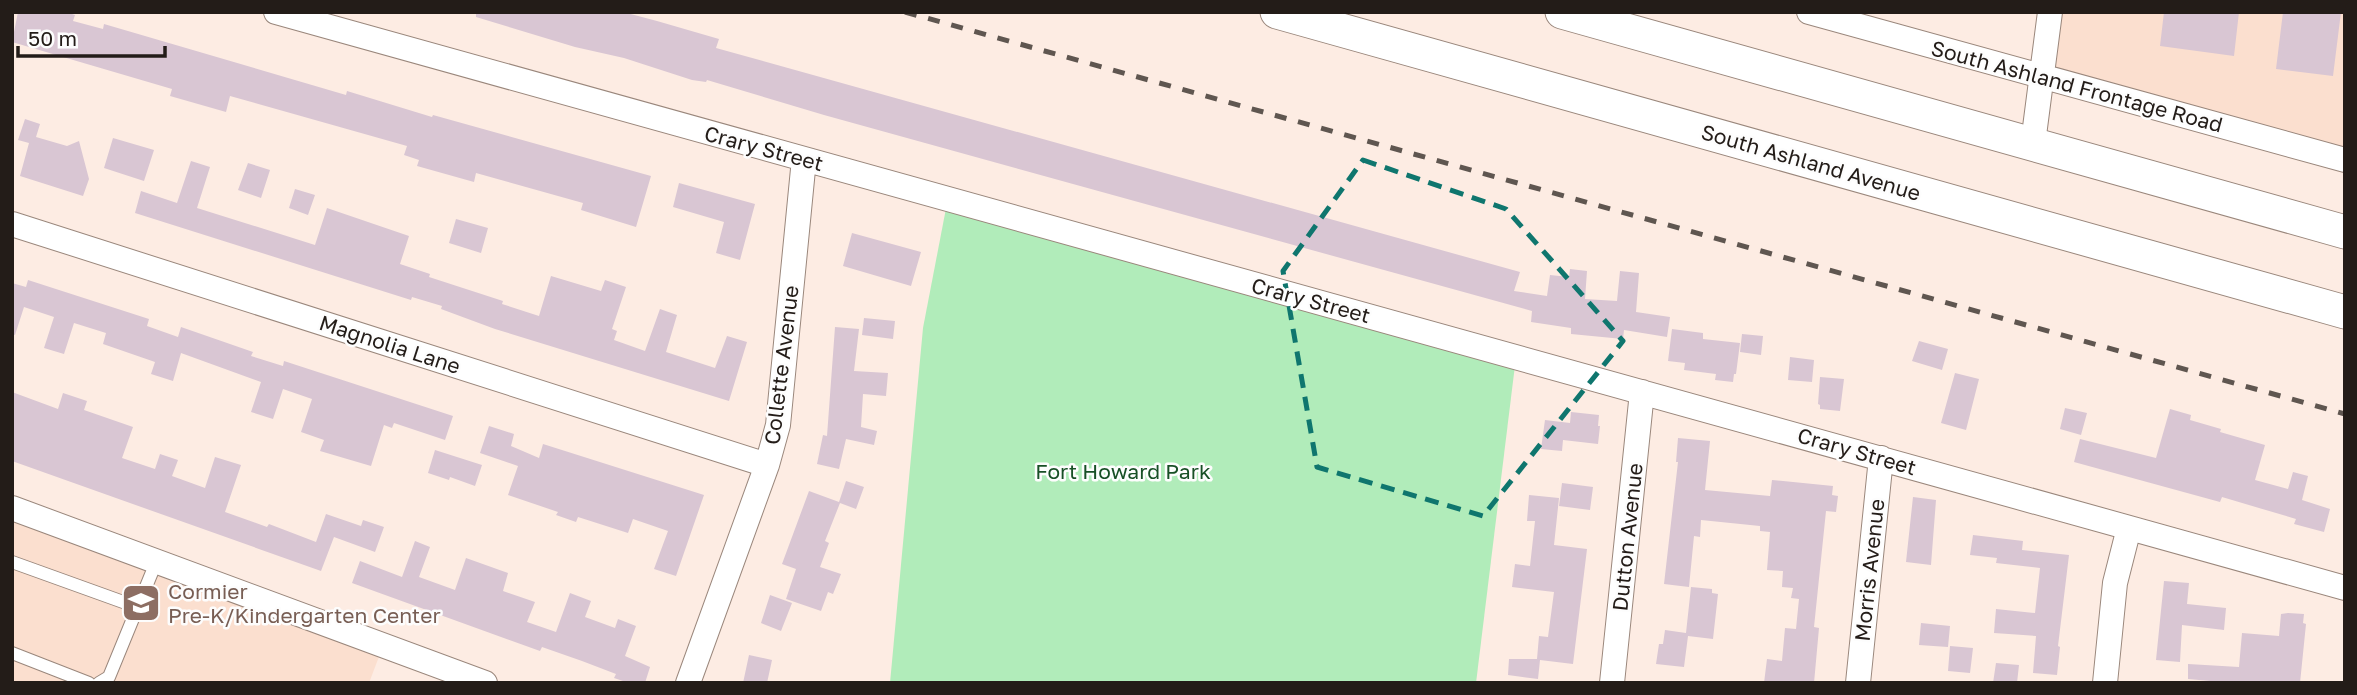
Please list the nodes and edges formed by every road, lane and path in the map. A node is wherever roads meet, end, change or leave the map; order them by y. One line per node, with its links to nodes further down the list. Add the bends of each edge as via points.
1 (276, 12): 8 (street, Crary Street)
2 (1277, 12): 12 (main road, South Ashland Avenue)
3 (1562, 12): 7 (main road)
4 (1809, 12): 6 (street, South Ashland Frontage Road)
5 (2050, 12): 6 (street)
6 (2043, 78): 7 (street); 9 (street, South Ashland Frontage Road)
7 (2033, 144): 11 (main road)
8 (804, 159): 13 (street, Crary Street); 15 (street, Collette Avenue, via 778,425)
9 (2345, 160)
10 (12, 224): 15 (street, Magnolia Lane)
11 (2345, 232)
12 (2345, 312)
13 (1642, 392): 14 (street, Crary Street); 27 (street, Dutton Avenue)
14 (1881, 458): 17 (street, Crary Street); 28 (street, Morris Avenue)
15 (767, 465): 26 (street, Collette Avenue)
16 (12, 508): 18 (street)
17 (2129, 528): 20 (street, Crary Street); 29 (street, via 2115,583)
18 (157, 560): 21 (lane); 25 (street)
19 (12, 562): 21 (lane)
20 (2345, 588)
21 (137, 607): 24 (lane, via 109,677)
22 (12, 653): 23 (lane)
23 (89, 683)
24 (99, 683)
25 (485, 683)
26 (688, 683)
27 (1612, 683)
28 (1858, 683)
29 (2105, 683)

